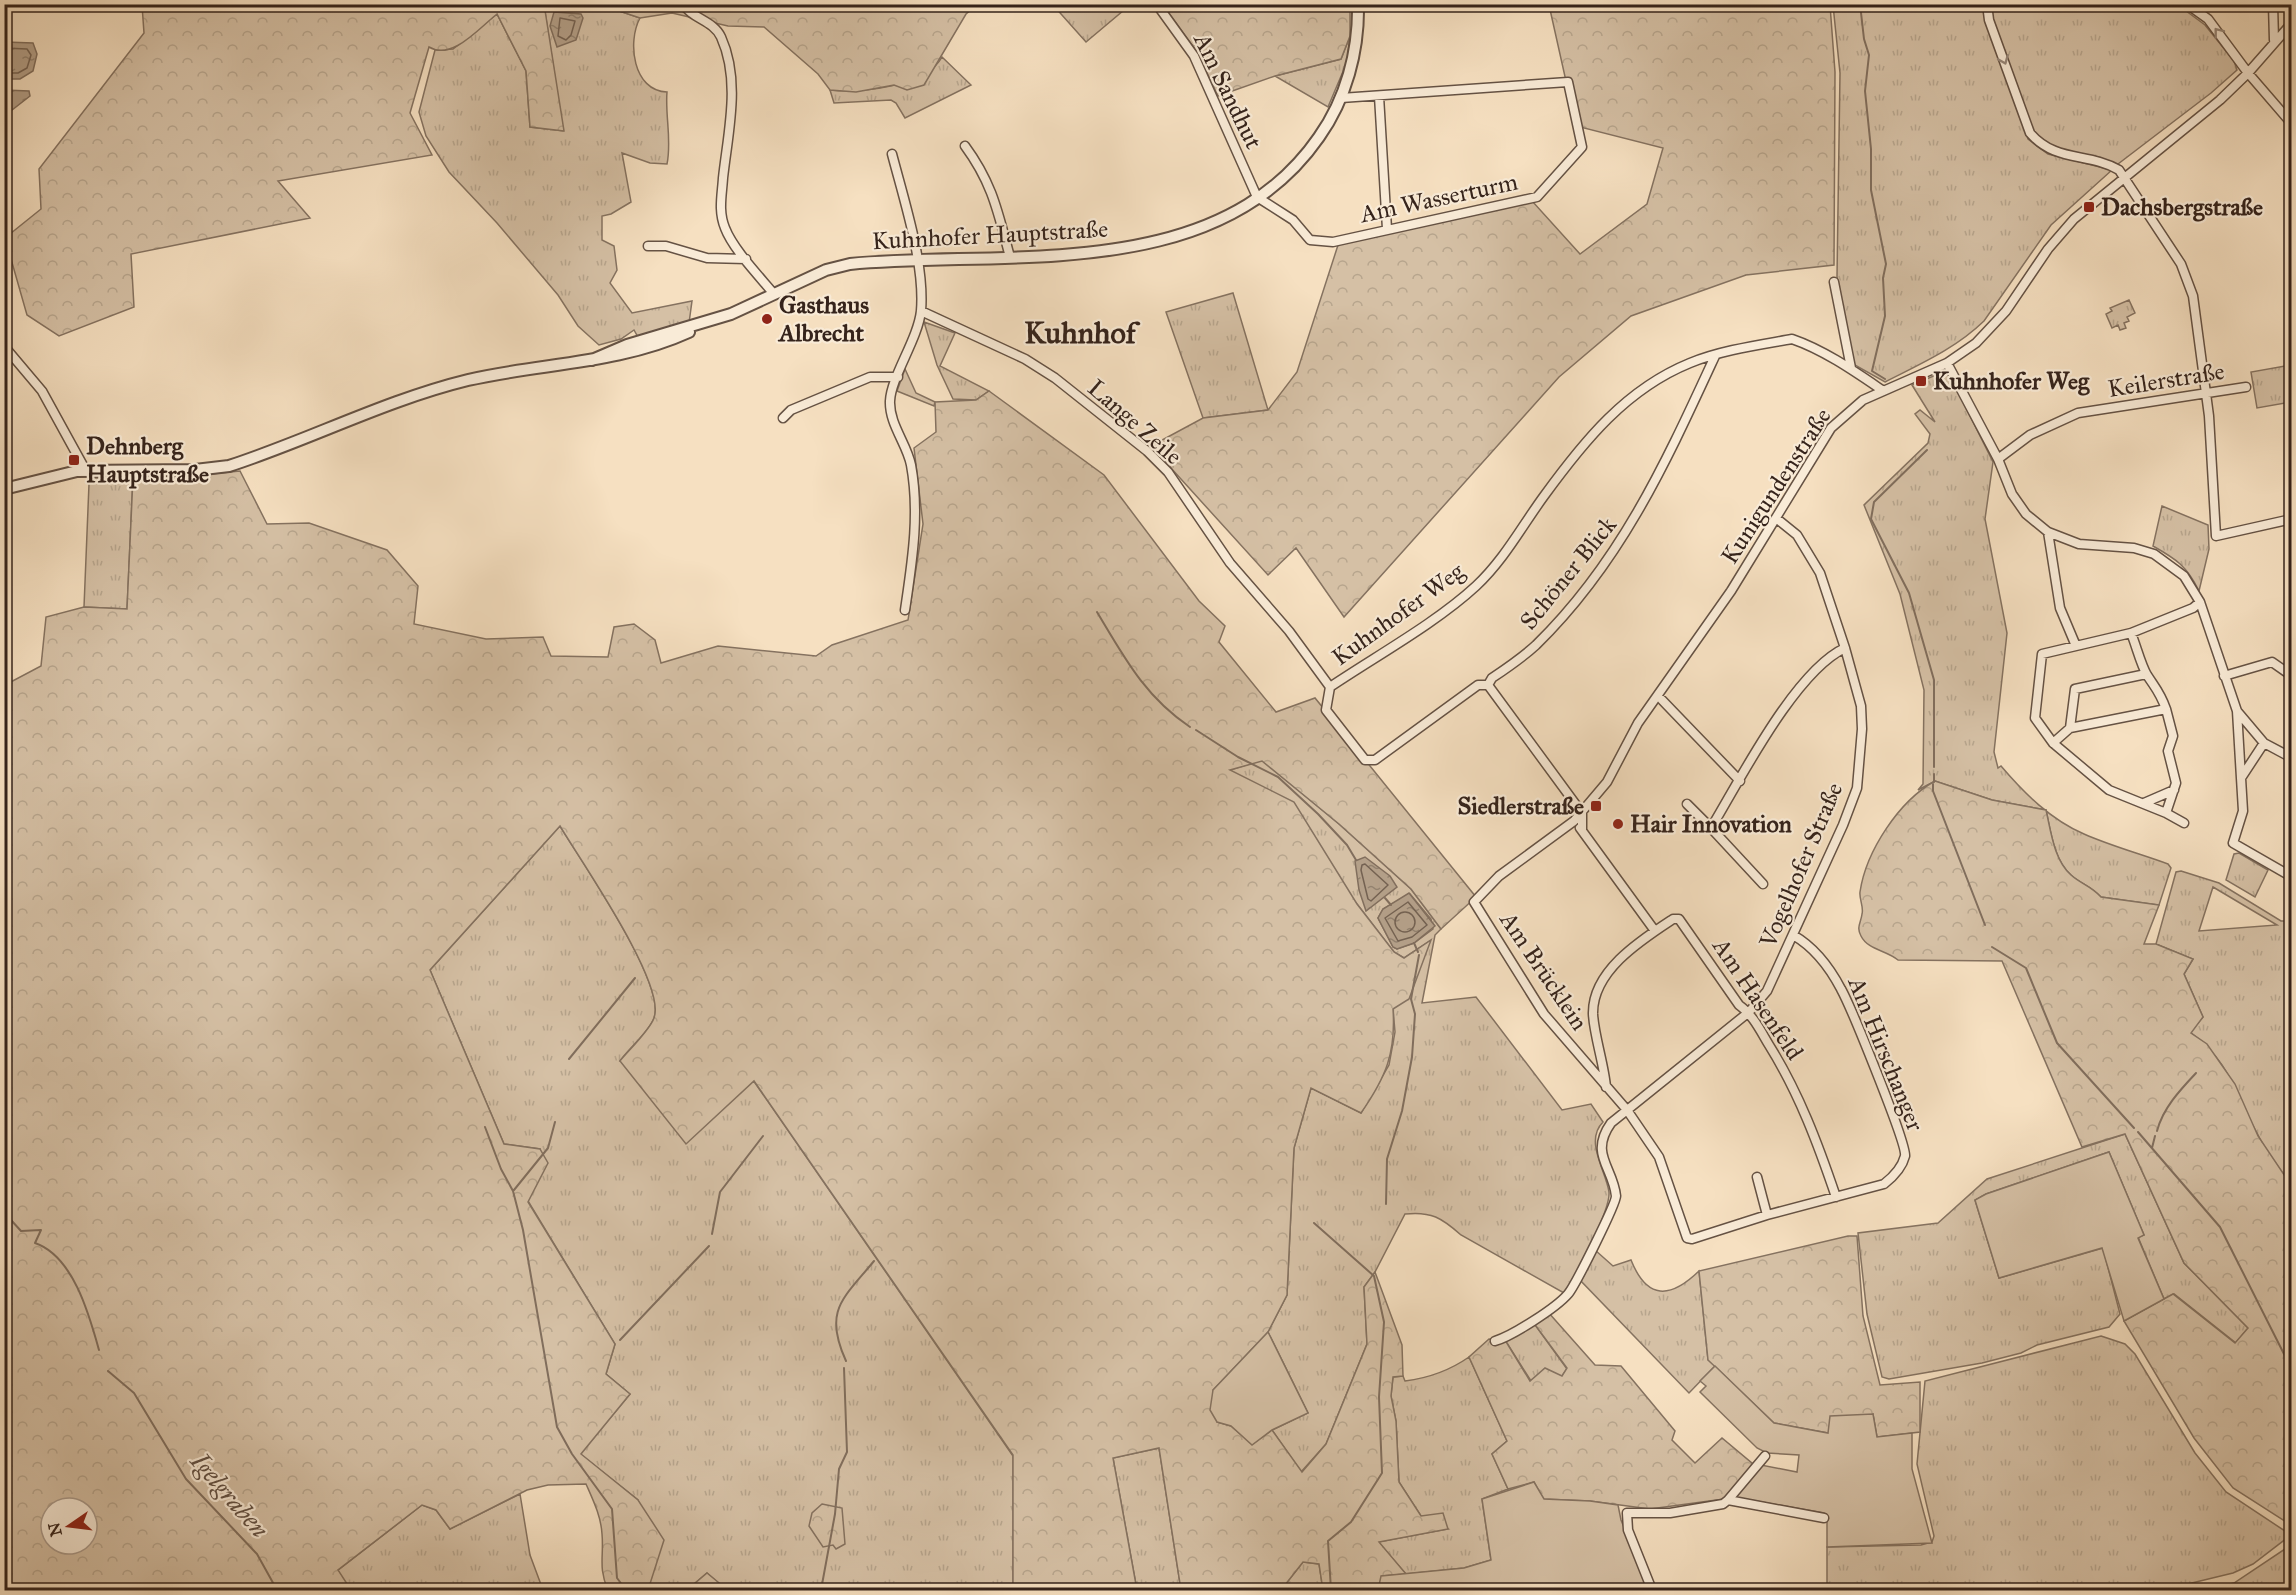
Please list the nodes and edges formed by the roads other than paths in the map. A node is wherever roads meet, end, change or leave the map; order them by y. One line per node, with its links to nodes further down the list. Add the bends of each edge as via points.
1 (683, 4): 20 (street, via 720,36 729,66 731,128 720,208 725,229)
2 (1358, 4): 11 (street, Kuhnhofer Hauptstraße, via 1359,27 1353,61)
3 (1987, 4): 15 (street, one-way to 15, via 1989,20 2030,133 2041,146 2055,153 2113,166)
4 (2187, 4): 9 (street, one-way to 4, via 2208,19)
5 (2274, 4): 8 (street)
6 (1158, 6): 16 (street, Am Sandhut, via 1194,56)
7 (2292, 22): 8 (street, Kunigundenstraße)
8 (2274, 40): 9 (street, Kunigundenstraße)
9 (2248, 73): 12 (street); 15 (street, Kunigundenstraße)
10 (1380, 96): 11 (street, Am Wasserturm); 17 (street); 17 (street, Am Wasserturm, via 1568,82 1582,147 1537,197)
11 (1341, 98): 16 (street, Kuhnhofer Hauptstraße, via 1310,150 1290,173)
12 (2292, 124)
13 (965, 146): 19 (street, via 984,172)
14 (892, 154): 21 (street)
15 (2123, 177): 29 (street, Kunigundenstraße, via 2074,219 2006,311 1976,343); 34 (street, via 2181,264 2193,296)
16 (1257, 197): 17 (street, Am Wasserturm, via 1293,220 1310,240 1333,242); 19 (street, Kuhnhofer Hauptstraße, via 1222,218 1155,242 1056,256)
17 (1387, 229)
18 (648, 246): 20 (street, via 666,246 706,258)
19 (1010, 257): 21 (street, Kuhnhofer Hauptstraße)
20 (747, 259): 23 (street)
21 (917, 260): 23 (street, Kuhnhofer Hauptstraße, via 850,264 826,270); 24 (street)
22 (1834, 282): 30 (street)
23 (774, 294): 25 (street, Kuhnhofer Hauptstraße)
24 (921, 310): 31 (street); 51 (street, Lange Zeile, via 1025,359 1147,451 1168,472 1230,563)
25 (711, 321): 28 (street, Kuhnhofer Hauptstraße, via 645,339); 28 (street, via 648,348)
26 (4, 346): 37 (street, via 42,391)
27 (1715, 356): 30 (street, Kuhnhofer Weg, via 1792,339); 50 (street, Schöner Blick, via 1662,471 1622,541 1568,611 1534,647); 51 (street, Kuhnhofer Weg, via 1660,377 1630,398 1570,459 1506,552 1476,585 1440,614)
28 (592, 360): 37 (street, via 469,380 428,391 229,466)
29 (1947, 363): 33 (street, Kunigundenstraße); 36 (street)
30 (1851, 368): 33 (street, Kuhnhofer Weg)
31 (898, 376): 35 (street, via 870,376 791,410); 43 (street, via 890,401 895,425 910,456 916,534)
32 (2246, 387): 34 (street, Keilerstraße)
33 (1882, 390): 39 (street, Kunigundenstraße, via 1855,405 1831,428)
34 (2205, 393): 36 (street, Keilerstraße, via 2078,414 2030,435); 40 (street, via 2216,536)
35 (783, 418)
36 (1998, 459): 41 (street, via 2012,494 2026,514)
37 (86, 471): 38 (street)
38 (4, 489)
39 (1776, 518): 46 (street, Vogelhofer Straße, via 1797,535 1811,555); 64 (street, Kunigundenstraße, via 1731,591 1638,723 1607,782)
40 (2287, 520)
41 (2048, 532): 42 (street, via 2079,544 2134,548 2154,554 2184,576); 45 (street, via 2060,608)
42 (2200, 602): 44 (street); 48 (street)
43 (905, 610)
44 (2130, 633): 45 (street); 47 (street)
45 (2076, 645): 57 (street, via 2042,654 2035,718)
46 (1845, 648): 60 (street, via 1831,654 1797,693); 74 (street, Vogelhofer Straße, via 1861,706 1860,772 1843,825)
47 (2146, 674): 53 (street, via 2159,689); 55 (street, via 2075,689)
48 (2224, 676): 49 (street, via 2272,662); 54 (street)
49 (2292, 676)
50 (1488, 685): 51 (street, Schöner Blick, via 1478,685 1370,761 1365,760 1326,710); 64 (street)
51 (1330, 687)
52 (1662, 700): 60 (street)
53 (2166, 710): 55 (street); 61 (street, via 2173,736 2168,750 2176,783)
54 (2237, 711): 56 (street); 59 (street)
55 (2070, 728): 57 (street)
56 (2264, 742): 58 (street); 59 (street)
57 (2054, 743): 62 (street, via 2109,790)
58 (2292, 758)
59 (2241, 778): 70 (street, via 2243,811 2233,843)
60 (1740, 781): 68 (street)
61 (2174, 790): 62 (street); 65 (street)
62 (2144, 803): 65 (street)
63 (1687, 804): 68 (street)
64 (1582, 813): 66 (street, Kunigundenstraße); 69 (street)
65 (2166, 813): 67 (street)
66 (1574, 821): 69 (street); 72 (street, Kunigundenstraße, via 1499,876)
67 (2184, 823)
68 (1711, 828): 71 (street)
69 (1582, 830): 73 (street)
70 (2292, 878)
71 (1763, 884)
72 (1474, 902): 76 (street, Am Brücklein, via 1544,1014)
73 (1655, 931): 75 (street, Am Hasenfeld, via 1679,919 1739,1005); 76 (street, via 1602,979 1594,999 1593,1016)
74 (1793, 935): 75 (street, Vogelhofer Straße, via 1767,991); 79 (street, Am Hirschanger, via 1820,958 1841,990 1905,1154 1896,1175 1884,1184)
75 (1749, 1012): 77 (street, Vogelhofer Straße); 79 (street, Am Hasenfeld, via 1809,1119)
76 (1606, 1087): 77 (street, Am Brücklein)
77 (1627, 1110): 81 (street, Am Brücklein, via 1659,1157); 82 (street, Vogelhofer Straße, via 1603,1134 1601,1147 1616,1196 1611,1215 1568,1295 1517,1331)
78 (1757, 1177): 80 (street)
79 (1836, 1197): 80 (street, Am Hirschanger)
80 (1767, 1215): 81 (street, Am Hirschanger)
81 (1687, 1238)
82 (1495, 1341)
83 (1765, 1456): 84 (street)
84 (1728, 1500): 85 (street); 86 (street, via 1670,1514 1627,1513)
85 (1824, 1518)
86 (1652, 1590)

